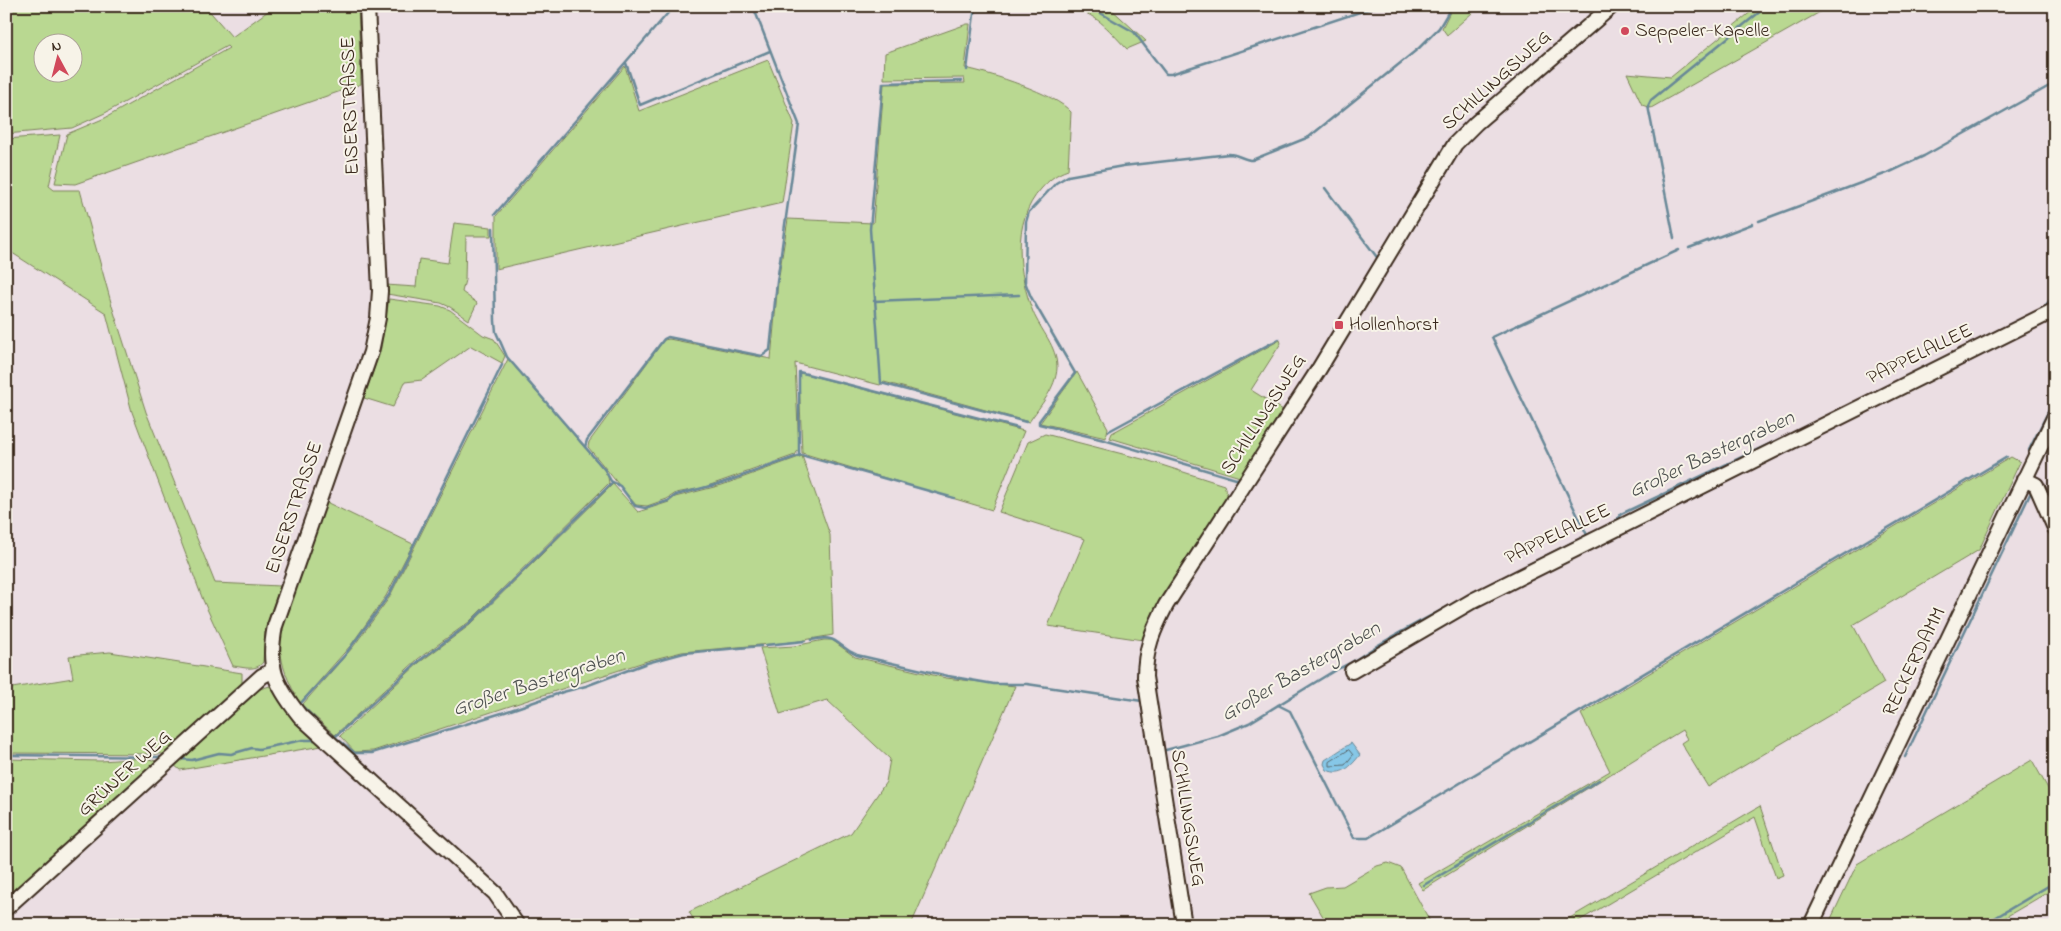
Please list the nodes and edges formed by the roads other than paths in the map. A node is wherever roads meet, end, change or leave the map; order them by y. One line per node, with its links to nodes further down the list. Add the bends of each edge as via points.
1 (367, 6): 7 (street, EISERSTRASSE, via 380,292 378,318 371,352 275,626 270,650)
2 (1612, 6): 11 (street, SCHILLINGSWEG, via 1456,144 1319,369 1153,629 1145,657 1145,677)
3 (2055, 310): 8 (street, PAPPELALLEE, via 1474,600)
4 (2055, 416): 5 (street, RECKERDAMM)
5 (2024, 479): 6 (street, via 2036,485); 12 (street, RECKERDAMM)
6 (2055, 528)
7 (272, 671): 9 (street, GRÜNER WEG, via 262,676); 10 (street, EISERSTRASSE, via 283,694 300,716 494,893)
8 (1352, 671)
9 (6, 908)
10 (517, 925)
11 (1184, 925)
12 (1811, 925)

